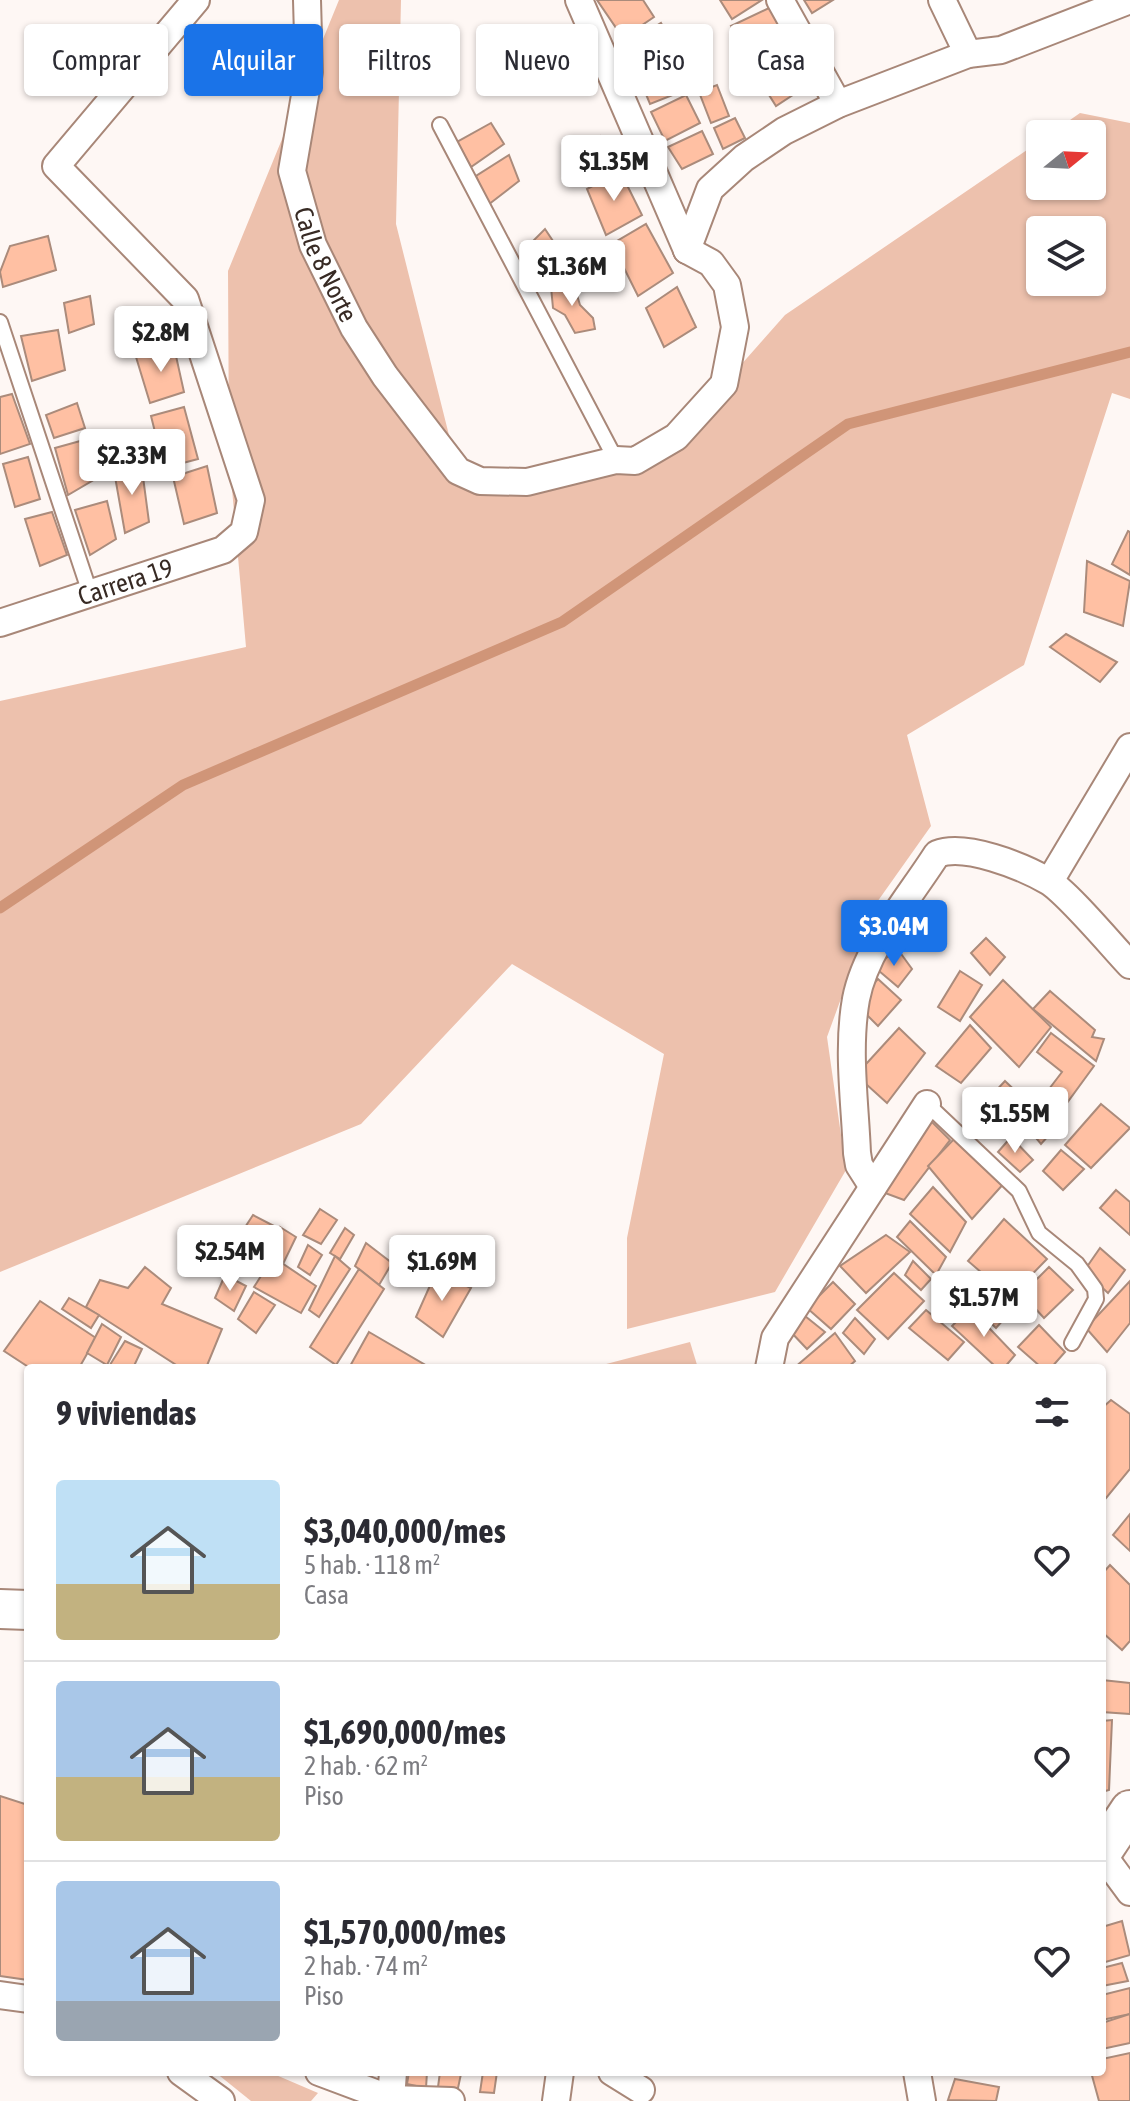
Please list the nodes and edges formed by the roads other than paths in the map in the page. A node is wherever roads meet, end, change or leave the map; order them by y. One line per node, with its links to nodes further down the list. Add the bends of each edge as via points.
1 (196, 0): 13 (street, Carrera 19, via 56,166 185,299 251,500 244,532 223,550)
2 (307, 0): 12 (street, Calle 8 Norte, via 309,72 292,171 313,245 354,328 385,376 458,471 480,481 527,482)
3 (579, 0): 10 (street)
4 (780, 0): 8 (street)
5 (942, 0): 7 (street)
6 (1129, 1): 7 (street, via 1001,50)
7 (968, 54): 8 (street)
8 (838, 104): 10 (street, via 784,131 718,180 702,203)
9 (440, 125): 12 (lane)
10 (687, 250): 12 (street, via 711,263 727,285 735,327 724,384 676,437 635,461)
11 (0, 322): 13 (lane)
12 (616, 460)
13 (90, 593): 14 (street, Carrera 19)
14 (0, 623)
15 (1130, 747): 16 (street)
16 (1050, 881): 17 (street); 19 (street, via 952,848 937,854 876,949 857,996 852,1053 857,1153)
17 (1130, 965)
18 (927, 1104): 19 (street); 20 (lane, via 1019,1191 1039,1233 1077,1264 1095,1289 1096,1299)
19 (873, 1187): 21 (street, via 775,1338)
20 (1072, 1343)
21 (770, 1364)
22 (0, 1609): 23 (street)
23 (24, 1610)
24 (1130, 1810): 25 (street)
25 (1106, 1847)
26 (1106, 1859): 27 (street)
27 (1130, 1892)
28 (0, 1995): 29 (street)
29 (24, 1998)
30 (187, 2076): 38 (street)
31 (330, 2076): 37 (street)
32 (393, 2076): 37 (street)
33 (559, 2076): 40 (street)
34 (619, 2076): 36 (street)
35 (918, 2076): 41 (street)
36 (641, 2088)
37 (391, 2099): 39 (street)
38 (221, 2101)
39 (451, 2101)
40 (556, 2101)
41 (922, 2101)

